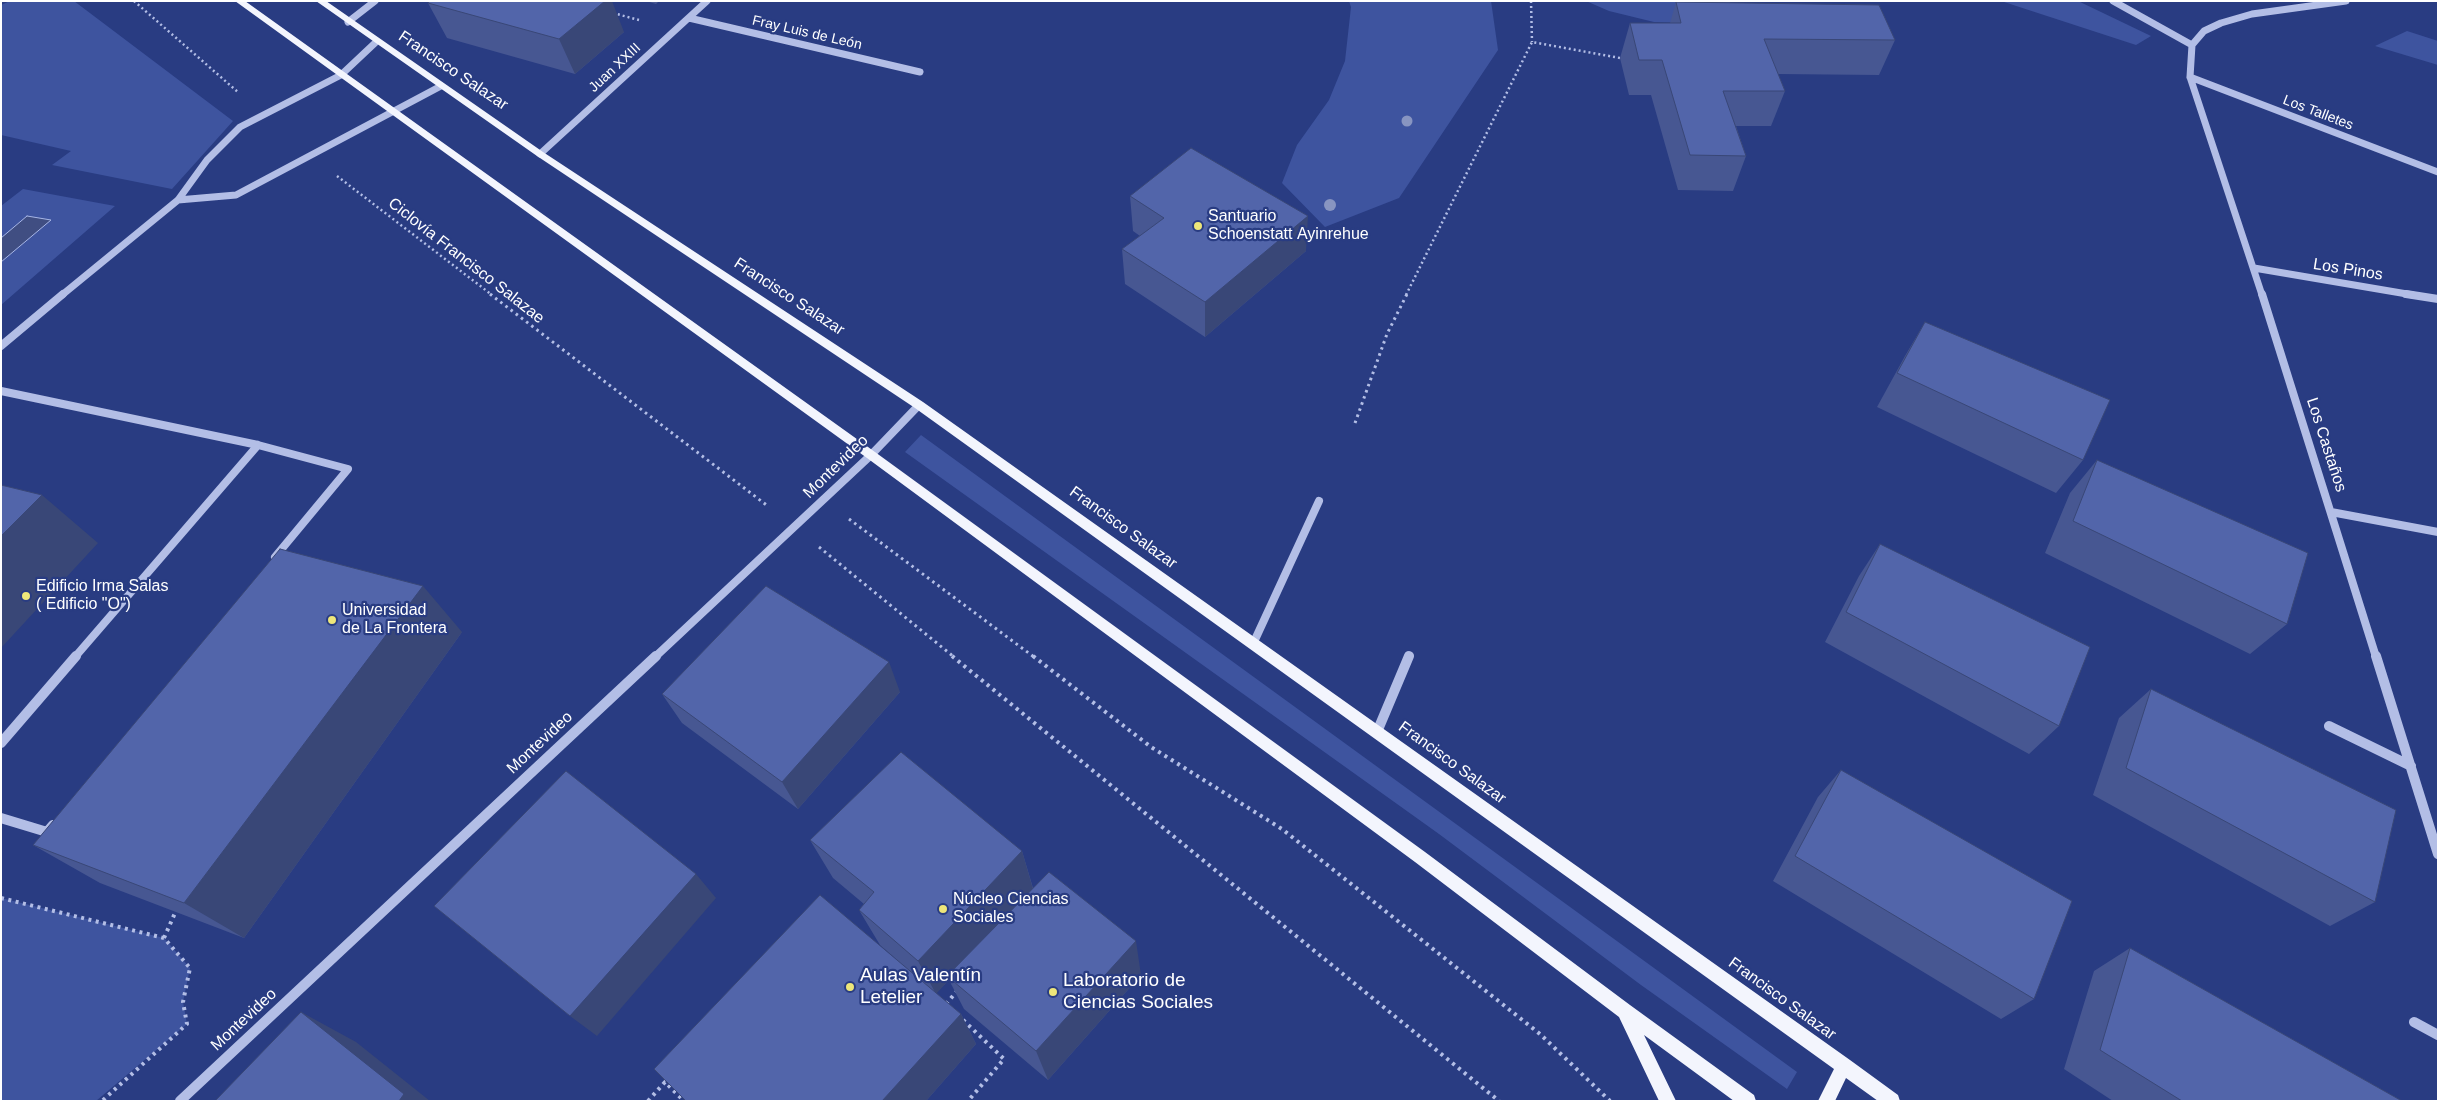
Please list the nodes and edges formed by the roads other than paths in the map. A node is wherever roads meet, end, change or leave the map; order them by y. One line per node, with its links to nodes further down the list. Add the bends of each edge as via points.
1 (239, 1): 14 (main road)
2 (320, 1): 10 (main road, Francisco Salazar)
3 (375, 1): 10 (street)
4 (707, 1): 9 (street, Juan XXIII)
5 (2113, 1): 12 (street)
6 (2289, 1): 8 (street)
7 (2346, 1): 8 (street)
8 (2294, 8): 12 (street, via 2252,14 2221,23 2204,31)
9 (689, 18): 13 (street, Fray Luis de León); 18 (street, Juan XXIII)
10 (348, 22): 11 (main road, Francisco Salazar)
11 (376, 42): 14 (street); 16 (main road, Francisco Salazar)
12 (2192, 45): 15 (street, Los Castaños)
13 (920, 72)
14 (341, 74): 17 (main road); 20 (street, via 240,127 206,160)
15 (2190, 77): 19 (street, Los Talletes); 21 (street, Los Castaños)
16 (441, 86): 17 (street); 18 (main road, Francisco Salazar)
17 (393, 112): 20 (street, via 236,195); 27 (main road)
18 (540, 154): 25 (main road, Francisco Salazar)
19 (2438, 172)
20 (178, 200): 23 (street)
21 (2254, 268): 22 (street, Los Pinos); 29 (street, Los Castaños)
22 (2438, 298)
23 (1, 346)
24 (1, 391): 26 (street)
25 (919, 405): 27 (street, Montevideo); 32 (main road, Francisco Salazar)
26 (258, 445): 31 (street, via 348,469); 36 (street)
27 (870, 456): 41 (main road, via 1428,863); 45 (street, Montevideo)
28 (1319, 502): 32 (street)
29 (2331, 512): 30 (street); 37 (street, Los Castaños)
30 (2438, 532)
31 (266, 567)
32 (1253, 644): 35 (main road, Francisco Salazar)
33 (1409, 656): 35 (street)
34 (2329, 726): 37 (street)
35 (1376, 732): 44 (main road, Francisco Salazar)
36 (1, 743)
37 (2411, 766): 40 (street, Los Castaños)
38 (59, 817): 39 (street, via 47,832)
39 (1, 818)
40 (2437, 852)
41 (1624, 1011): 46 (main road); 47 (main road)
42 (2414, 1022): 43 (street)
43 (2438, 1035)
44 (1844, 1066): 48 (main road); 49 (main road, Francisco Salazar)
45 (180, 1101)
46 (1668, 1101)
47 (1748, 1101)
48 (1826, 1101)
49 (1892, 1101)

